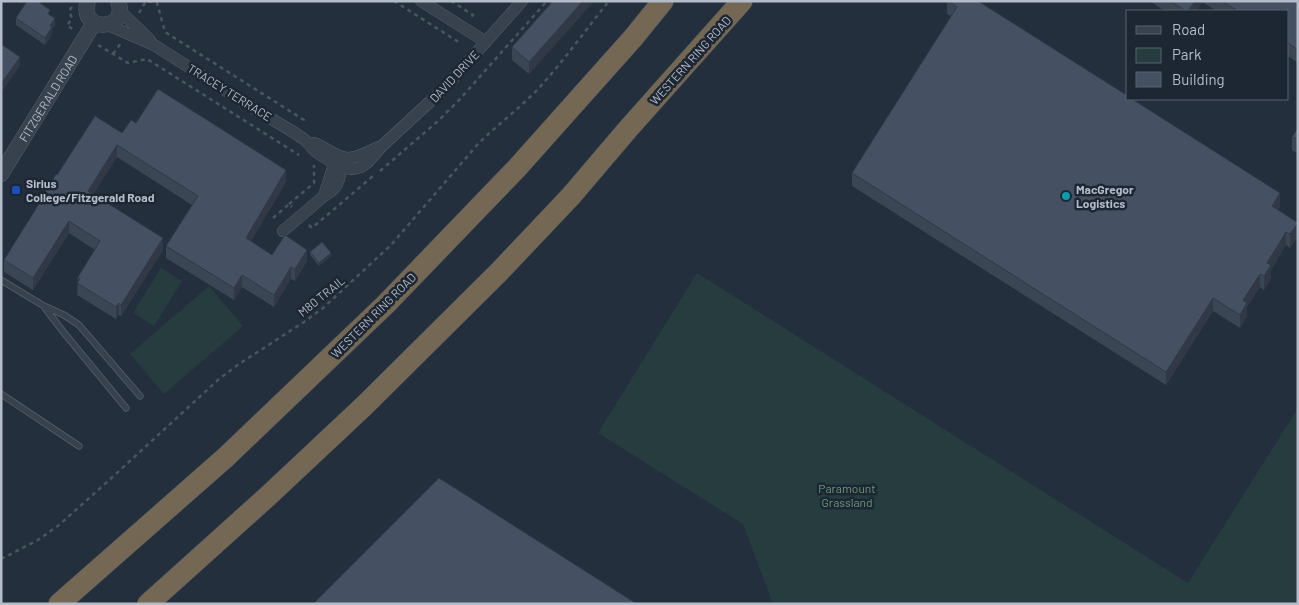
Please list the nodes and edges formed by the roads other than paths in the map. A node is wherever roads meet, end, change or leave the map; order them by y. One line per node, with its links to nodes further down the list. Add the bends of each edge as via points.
1 (88, 1): 7 (street, via 87,14)
2 (421, 1): 8 (street)
3 (522, 1): 8 (street, DAVID DRIVE)
4 (663, 1): 19 (highway, WESTERN RING ROAD, via 517,168 386,304 226,457)
5 (742, 1): 20 (highway, WESTERN RING ROAD, via 571,196 499,272 364,406)
6 (119, 4): 7 (street, FITZGERALD ROAD, via 116,20); 9 (street, TRACEY TERRACE)
7 (101, 24): 9 (street, TRACEY TERRACE); 11 (street, FITZGERALD ROAD)
8 (486, 42): 10 (street, DAVID DRIVE, via 435,98 382,146)
9 (154, 44): 10 (street, TRACEY TERRACE, via 300,137 318,145)
10 (338, 163): 12 (street, via 330,174 324,196)
11 (1, 174)
12 (283, 231)
13 (1, 280): 14 (lane)
14 (44, 306): 16 (lane, via 79,325); 17 (lane)
15 (1, 394): 18 (lane)
16 (140, 396)
17 (126, 408)
18 (80, 446)
19 (59, 604)
20 (148, 604)

